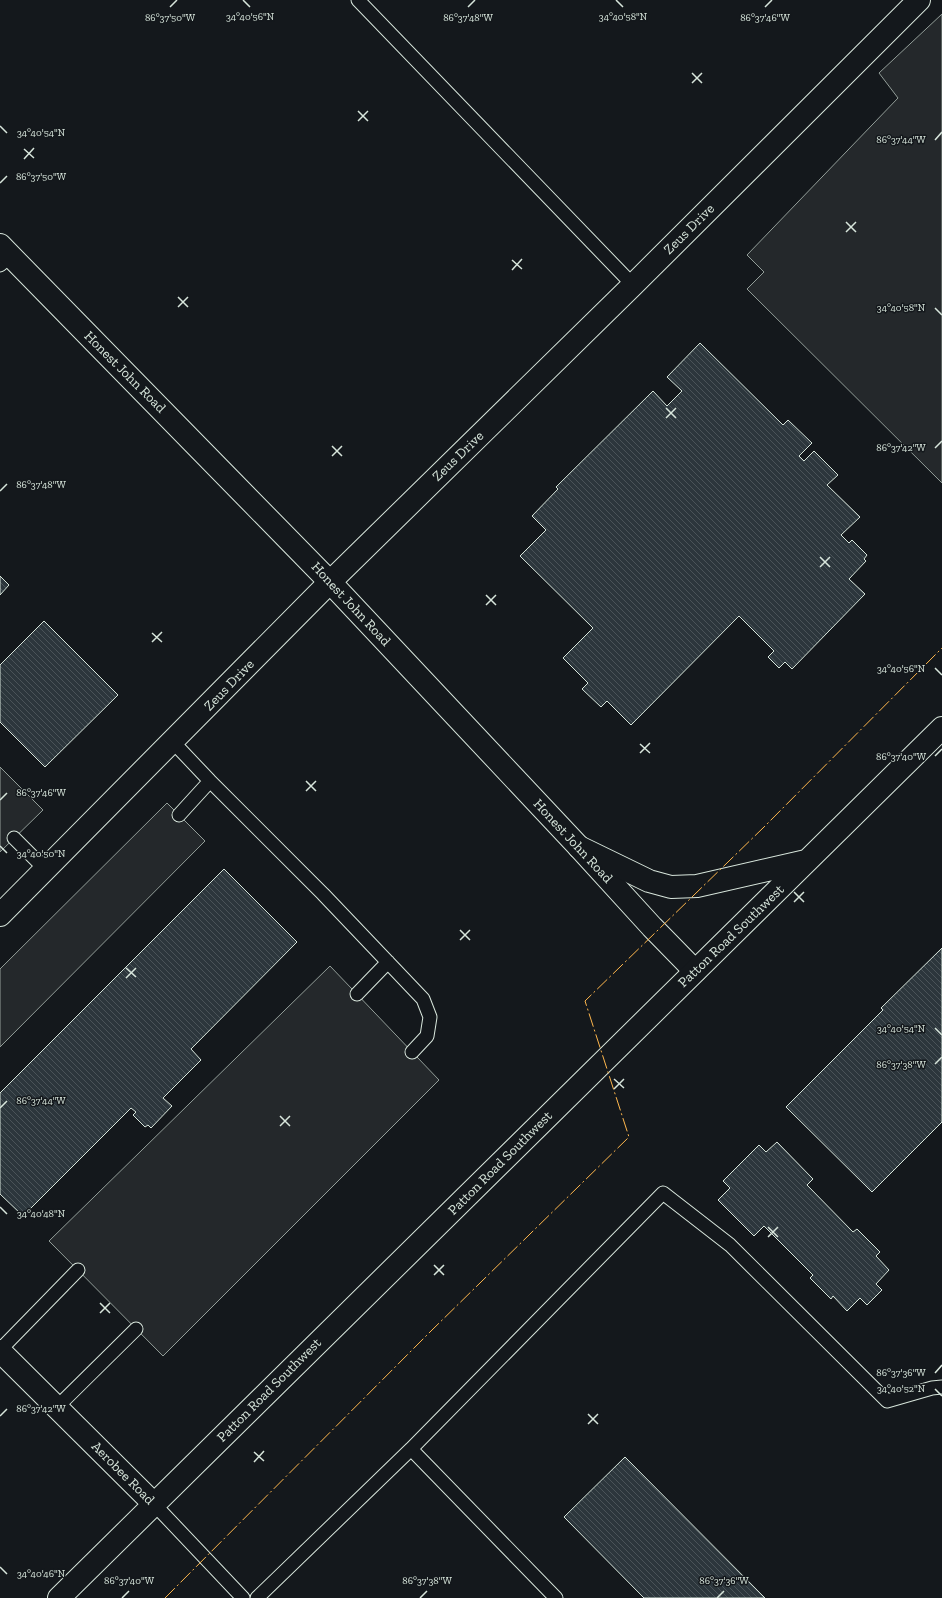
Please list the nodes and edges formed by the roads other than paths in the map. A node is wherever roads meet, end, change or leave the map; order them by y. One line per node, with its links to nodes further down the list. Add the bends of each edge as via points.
1 (358, 0): 4 (lane)
2 (919, 0): 4 (street, Zeus Drive)
3 (4, 256): 5 (street, Honest John Road)
4 (633, 285): 5 (street, Zeus Drive)
5 (330, 582): 7 (street, Zeus Drive); 11 (street, Honest John Road)
6 (942, 728): 12 (street, Patton Road Southwest)
7 (173, 742): 8 (lane); 13 (street, Zeus Drive)
8 (210, 781): 9 (lane); 15 (lane)
9 (179, 815)
10 (14, 838): 13 (lane)
11 (579, 847): 12 (street, via 649,881 671,887 697,886); 16 (street, Honest John Road)
12 (806, 861): 16 (street, Patton Road Southwest)
13 (46, 870): 14 (street, Zeus Drive)
14 (0, 916)
15 (388, 962): 17 (lane); 18 (lane, via 424,1000 430,1017 428,1036)
16 (695, 971): 25 (street, Patton Road Southwest)
17 (357, 994)
18 (412, 1052)
19 (78, 1270): 21 (lane)
20 (136, 1329): 23 (lane)
21 (0, 1350): 23 (street, Aerobee Road)
22 (942, 1387): 24 (lane, via 887,1401 730,1245 663,1193)
23 (56, 1408): 25 (street, Aerobee Road)
24 (411, 1449): 28 (lane); 29 (lane)
25 (154, 1504): 26 (street, Patton Road Southwest); 27 (lane, Aerobee Road)
26 (59, 1598)
27 (243, 1598)
28 (257, 1598)
29 (556, 1598)

